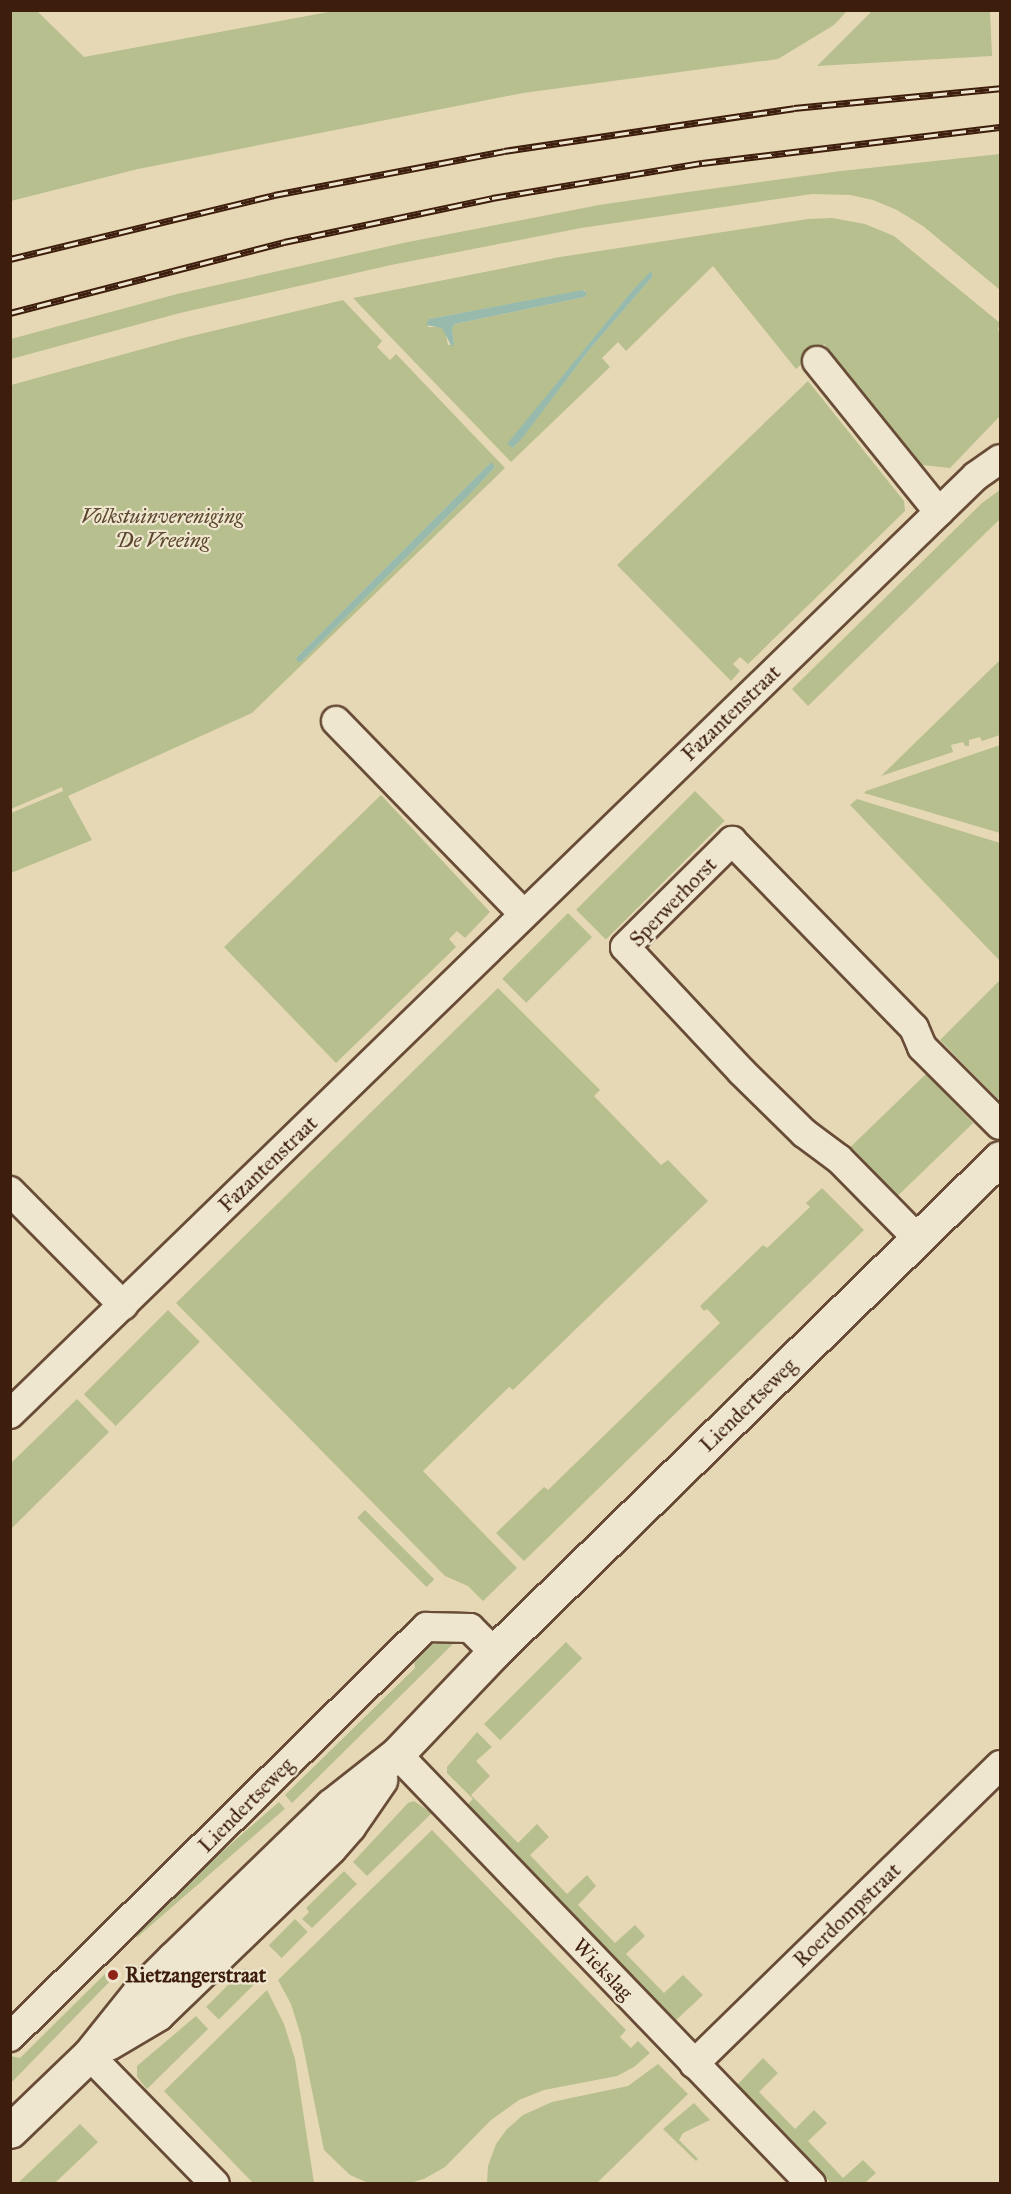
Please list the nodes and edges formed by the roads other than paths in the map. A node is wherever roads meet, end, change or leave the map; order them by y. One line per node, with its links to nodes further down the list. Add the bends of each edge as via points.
1 (817, 361): 3 (street)
2 (1000, 459): 3 (street, Fazantenstraat, via 986,467)
3 (939, 512): 5 (street, Fazantenstraat)
4 (336, 722): 5 (street)
5 (524, 914): 10 (street, Fazantenstraat)
6 (1000, 1125): 9 (street, Sperwerhorst, via 922,1047 914,1028 732,842 625,946 742,1072 804,1133 839,1159)
7 (1000, 1158): 9 (street, Liendertseweg)
8 (10, 1191): 10 (street)
9 (918, 1239): 12 (street, Liendertseweg)
10 (123, 1305): 11 (street, Fazantenstraat)
11 (10, 1414)
12 (494, 1652): 13 (street, Liendertseweg); 15 (street, Liendertseweg, via 470,1628 426,1627)
13 (398, 1754): 16 (street, Liendertseweg, via 332,1806 174,1958 138,1994); 17 (street, Wiekslag)
14 (1000, 1765): 17 (street, Roerdompstraat)
15 (10, 2037)
16 (89, 2055): 18 (street, Liendertseweg); 19 (street)
17 (694, 2064): 20 (street, Wiekslag)
18 (10, 2131)
19 (214, 2184)
20 (811, 2184)

